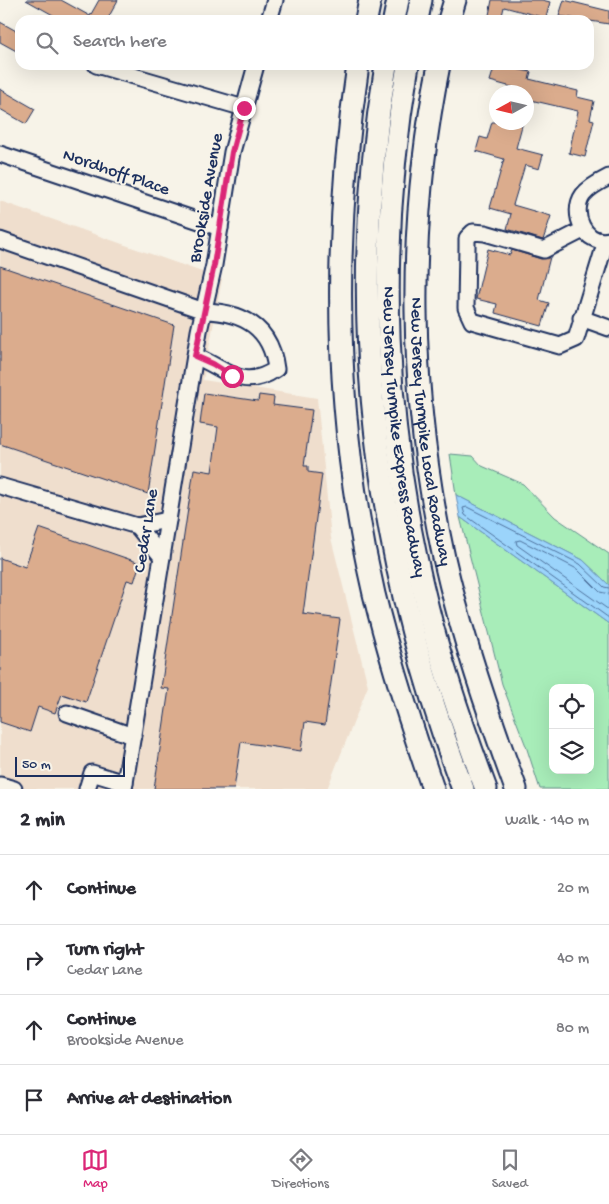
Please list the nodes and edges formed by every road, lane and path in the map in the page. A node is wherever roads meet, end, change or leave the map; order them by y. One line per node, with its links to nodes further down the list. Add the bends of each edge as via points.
1 (275, 0): 6 (street)
2 (370, 0): 7 (highway)
3 (398, 0): 8 (highway)
4 (421, 0): 9 (highway)
5 (455, 0): 10 (highway)
6 (270, 15)
7 (367, 15)
8 (395, 15)
9 (417, 15)
10 (451, 15)
11 (113, 70): 17 (street)
12 (255, 70): 17 (street, Brookside Avenue)
13 (357, 70): 41 (highway, via 346,170 341,267 342,357 349,442 362,530 381,622)
14 (385, 70): 37 (highway, New Jersey Turnpike Express Roadway, via 375,141 368,240 368,342 374,431 384,508 405,606 432,703)
15 (407, 70): 35 (highway, New Jersey Turnpike Express Roadway, via 388,246 389,347 397,444 408,520 428,611)
16 (438, 70): 42 (highway, New Jersey Turnpike Local Roadway, via 425,148 418,232 417,336 424,428 435,510 454,597 477,678)
17 (244, 108): 20 (street, Brookside Avenue, via 232,152)
18 (0, 154): 20 (street, Nordhoff Place)
19 (609, 177): 21 (street, via 584,194 578,212)
20 (220, 228): 24 (street, Brookside Avenue)
21 (583, 230): 23 (street, via 594,239); 26 (street, via 544,250 473,232 467,238 466,247 466,308 472,321 560,346 576,339)
22 (0, 240): 25 (street)
23 (608, 241): 26 (street)
24 (211, 280): 25 (street, Cedar Lane)
25 (204, 311): 28 (street, Cedar Lane); 28 (street, via 217,311 247,321 263,332 274,353 276,369 263,378 246,380)
26 (581, 318): 27 (street)
27 (609, 328)
28 (195, 356): 30 (street, Cedar Lane)
29 (0, 486): 31 (street)
30 (168, 520): 31 (street); 32 (street, Cedar Lane)
31 (137, 526): 32 (street)
32 (162, 557): 34 (street, Cedar Lane)
33 (66, 713): 34 (street)
34 (133, 736): 38 (street, Cedar Lane)
35 (483, 781)
36 (0, 785): 39 (street)
37 (461, 785)
38 (125, 786): 40 (street, via 92,772)
39 (14, 789)
40 (86, 789)
41 (433, 789)
42 (516, 789)

